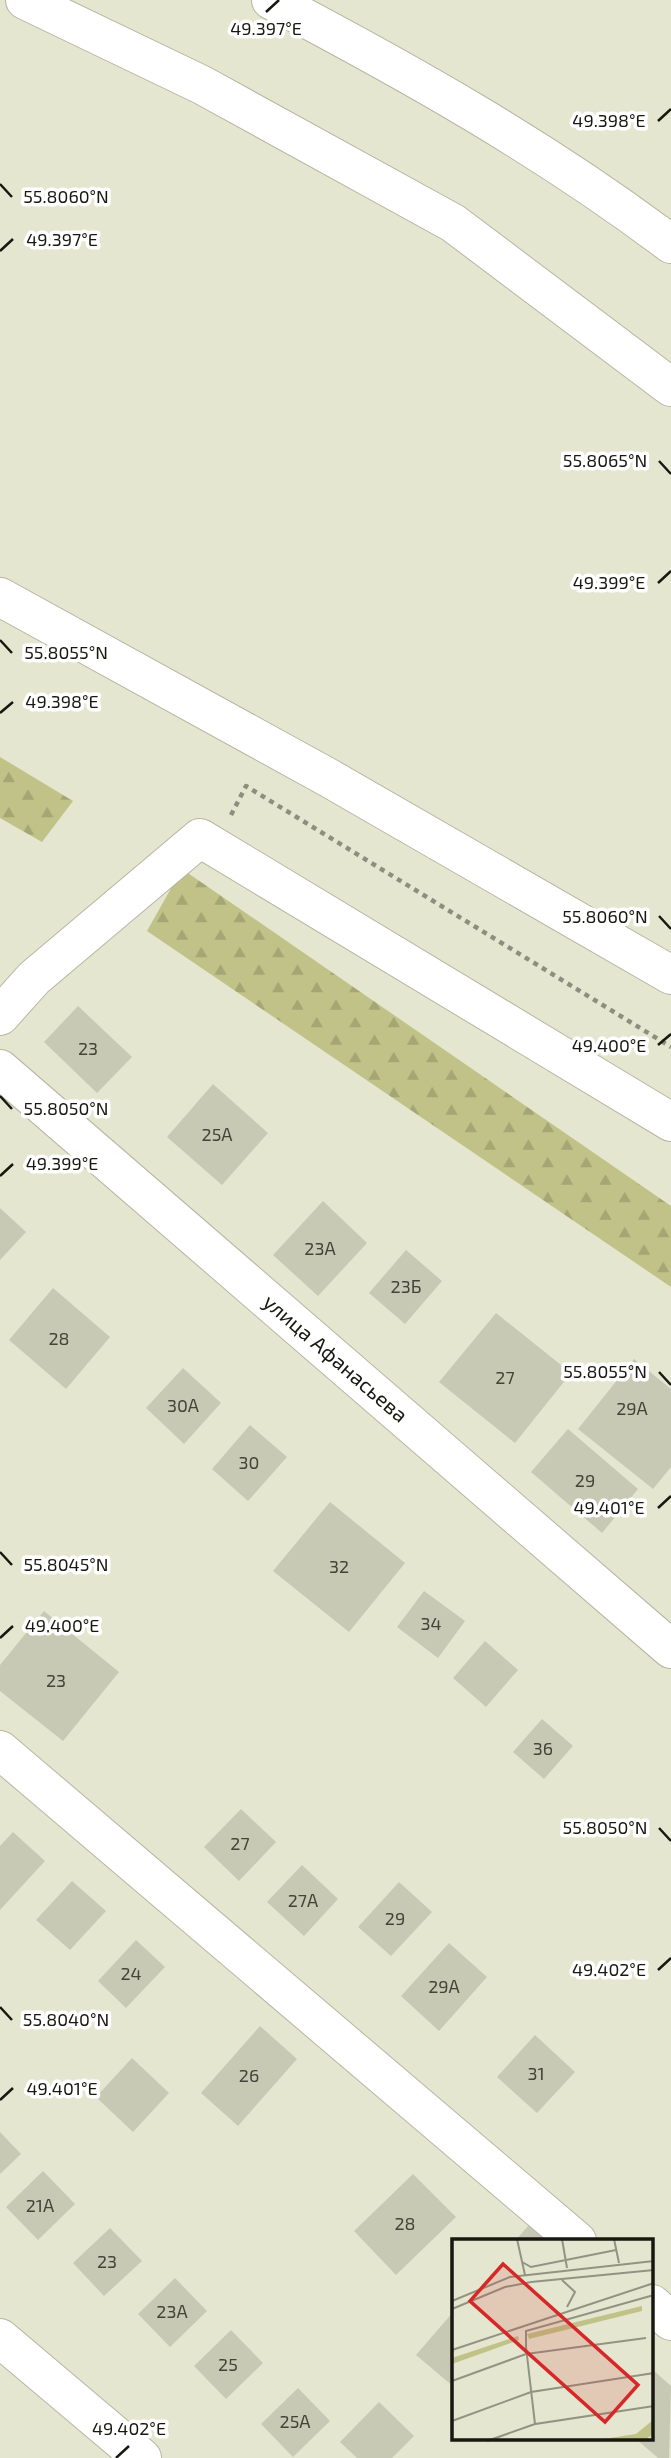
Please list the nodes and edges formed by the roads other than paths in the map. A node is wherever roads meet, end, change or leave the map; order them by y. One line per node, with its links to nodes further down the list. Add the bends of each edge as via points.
1 (25, 0): 4 (street, via 202,85 453,223)
2 (271, 0): 3 (street, via 413,74 600,190)
3 (671, 244)
4 (671, 387)
5 (0, 597): 6 (street, via 329,778)
6 (671, 975)
7 (0, 1016): 9 (street, via 34,978 200,838)
8 (0, 1069): 10 (street, улица Афанасьева)
9 (671, 1122)
10 (671, 1649)
11 (0, 1750): 12 (street)
12 (576, 2239)
13 (654, 2306): 14 (street)
14 (671, 2320)
15 (0, 2338): 16 (street)
16 (142, 2458)

